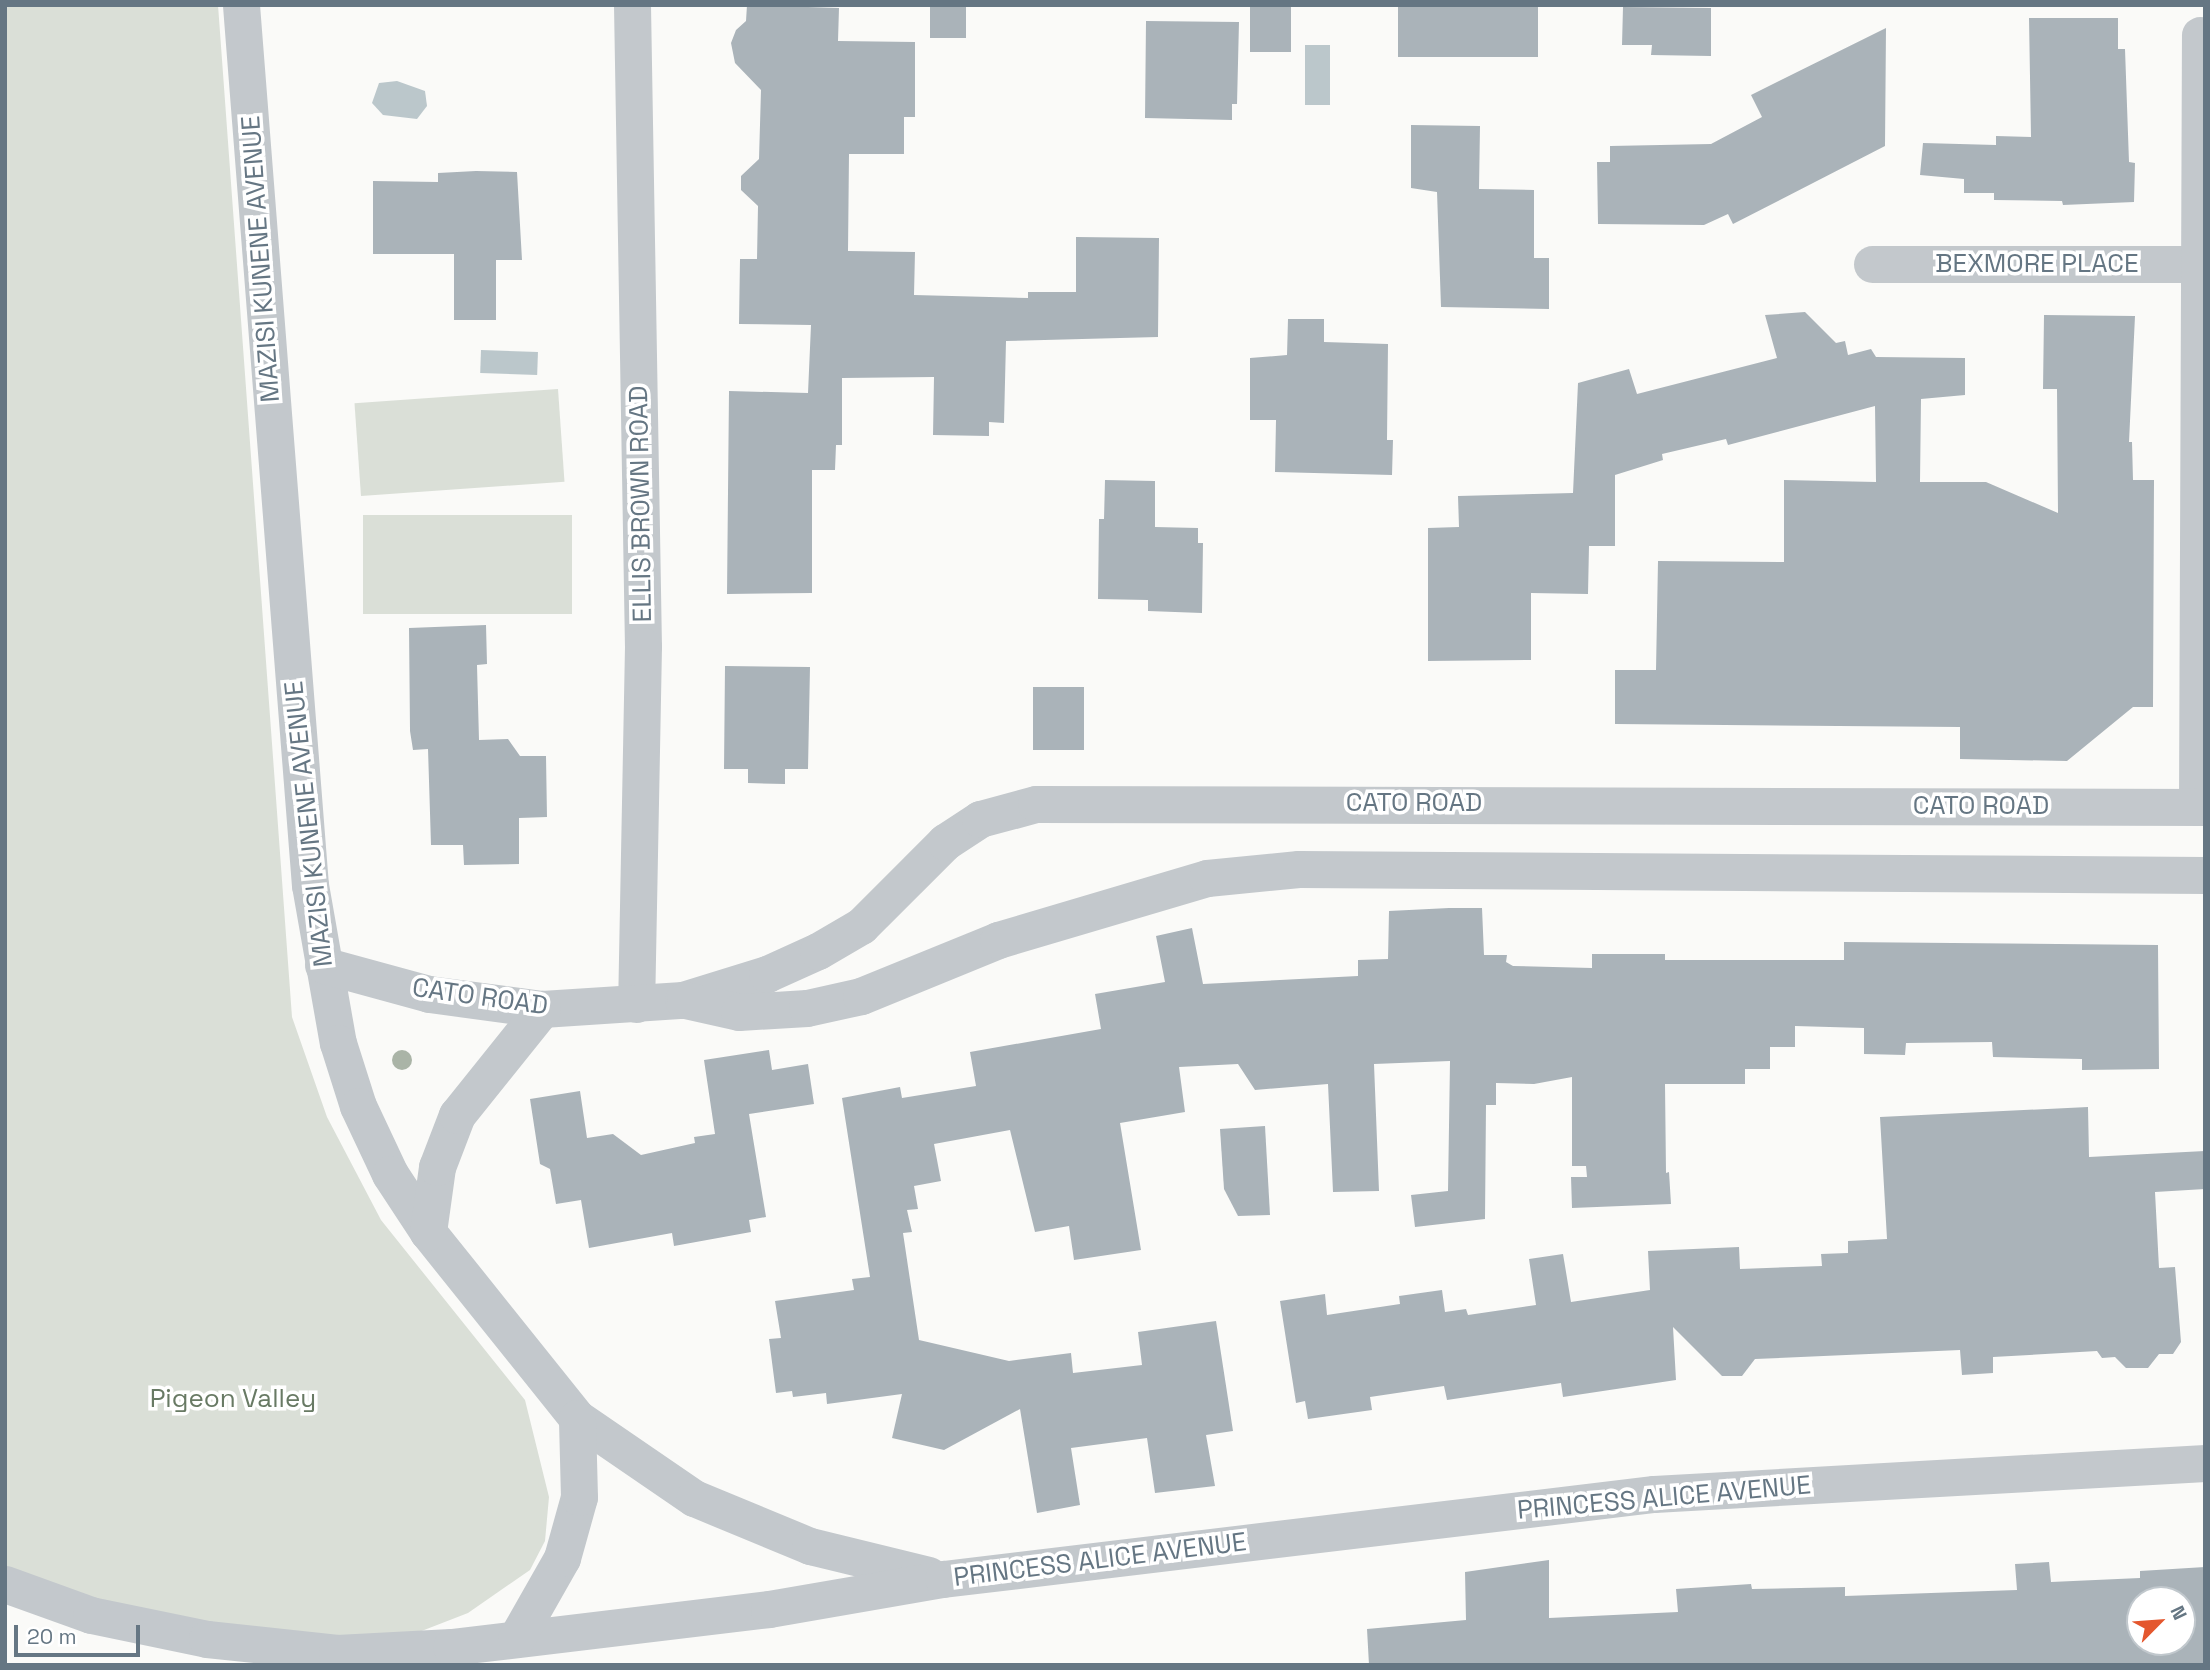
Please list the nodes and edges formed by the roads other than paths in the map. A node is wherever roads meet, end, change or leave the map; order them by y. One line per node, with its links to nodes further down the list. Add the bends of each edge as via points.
1 (242, 5): 8 (street, MAZISI KUNENE AVENUE, via 310,886)
2 (632, 5): 10 (street, ELLIS BROWN ROAD, via 643,646)
3 (2200, 35): 5 (street)
4 (1872, 264): 5 (street, BEXMORE PLACE)
5 (2202, 264): 6 (street)
6 (2201, 807): 9 (street, CATO ROAD, via 1035,804 980,819 946,842 861,926 818,951 767,974)
7 (2205, 875): 9 (street, CATO ROAD, via 1299,869 1194,882 998,940 861,996 807,1008 739,1012)
8 (323, 965): 11 (street, CATO ROAD, via 429,994); 12 (street, MAZISI KUNENE AVENUE, via 358,1106 390,1174)
9 (683, 1000): 10 (street, CATO ROAD)
10 (636, 1003): 11 (street, CATO ROAD)
11 (542, 1009): 12 (street, via 457,1115 437,1167)
12 (428, 1232): 13 (street, MAZISI KUNENE AVENUE)
13 (577, 1418): 15 (street, MAZISI KUNENE AVENUE, via 694,1499 810,1546); 17 (street, via 579,1497 562,1558)
14 (2205, 1463): 15 (street, PRINCESS ALICE AVENUE, via 1654,1494)
15 (943, 1579): 17 (street, PRINCESS ALICE AVENUE, via 769,1609)
16 (5, 1584): 17 (street, PRINCESS ALICE AVENUE, via 91,1615 233,1642 337,1653)
17 (516, 1639)

